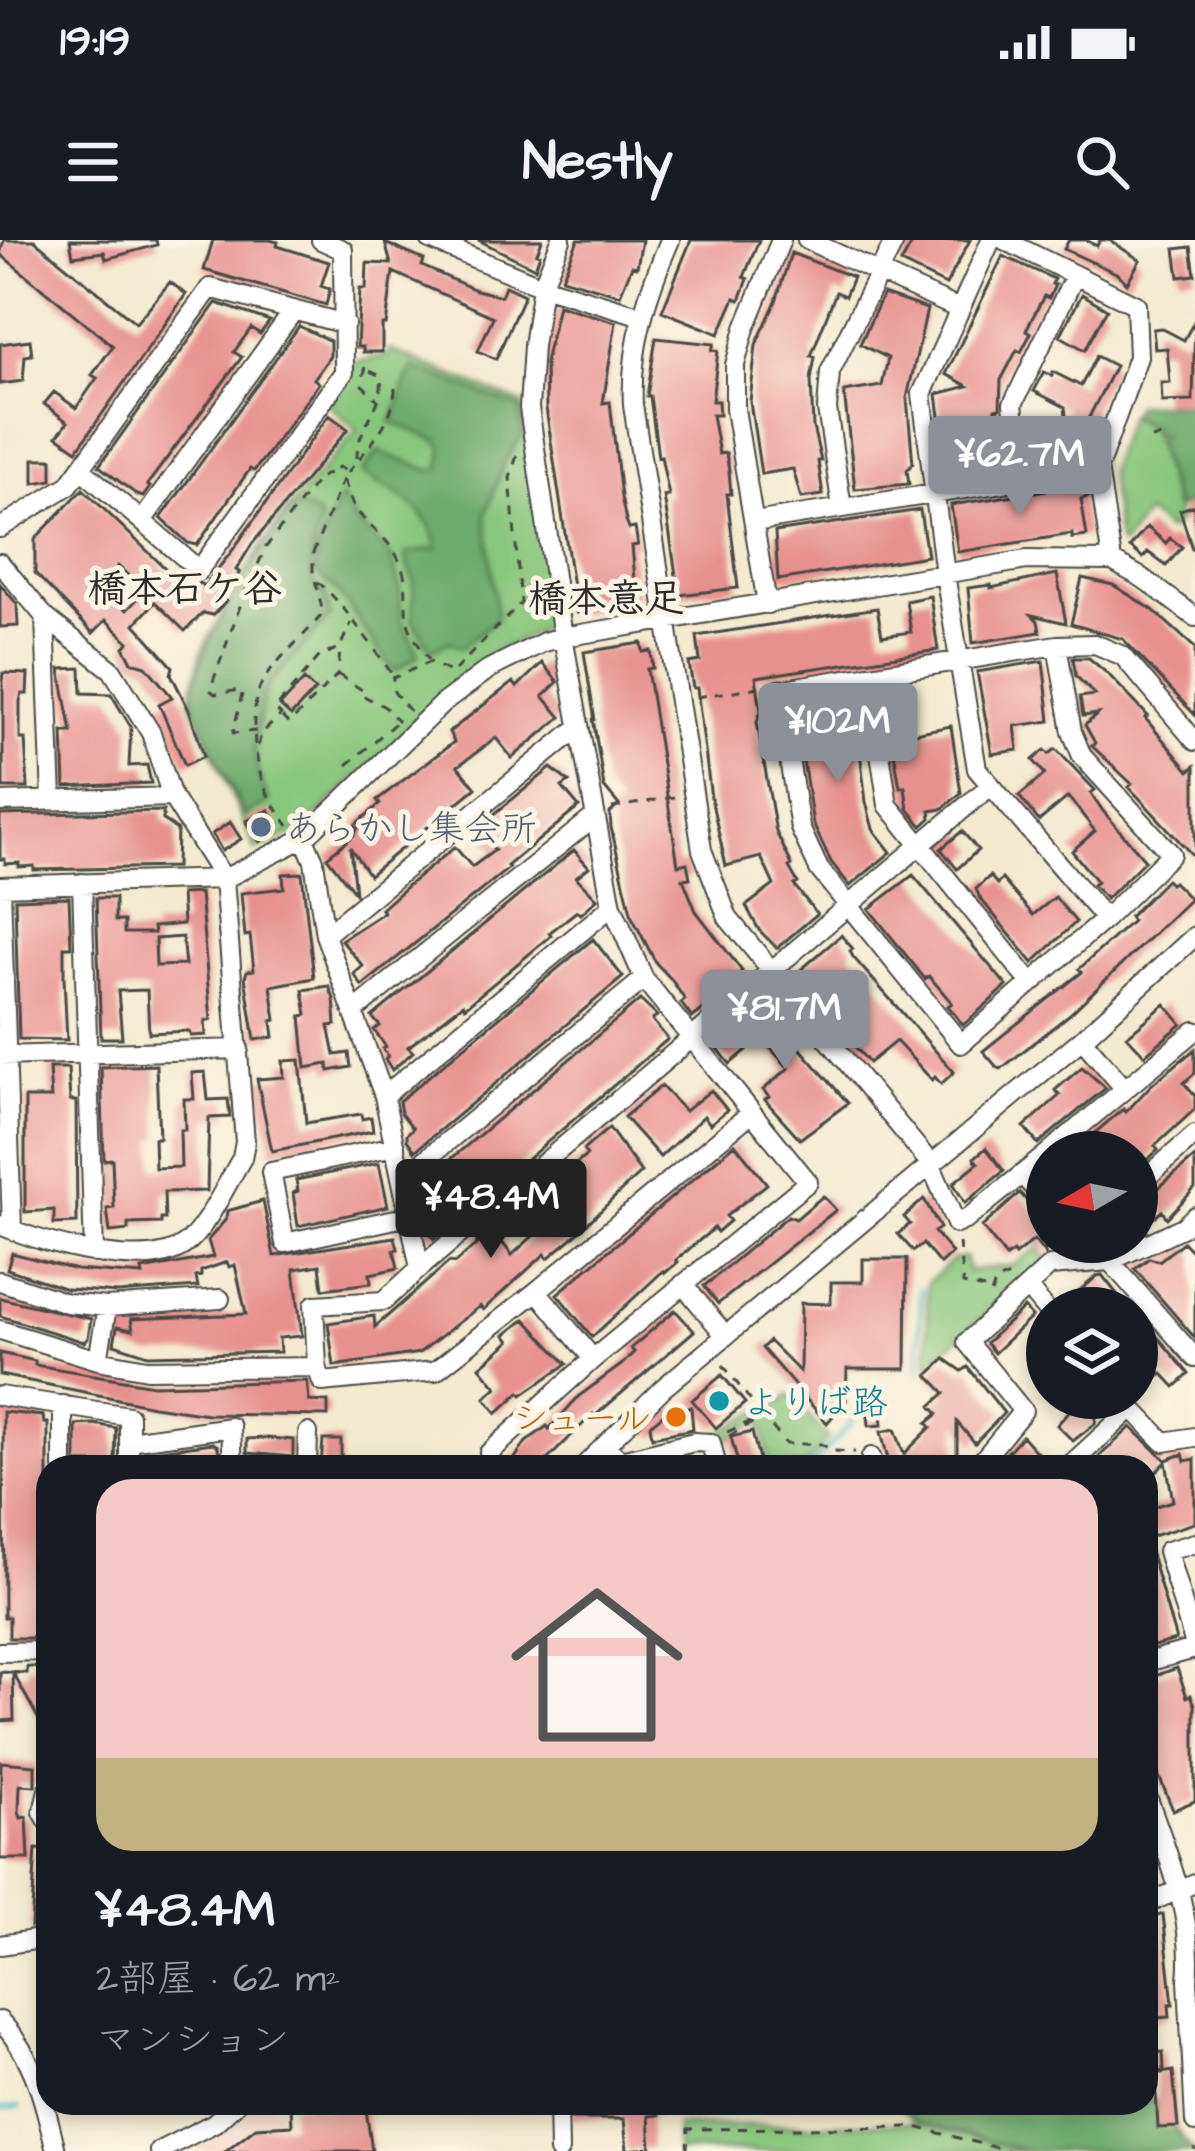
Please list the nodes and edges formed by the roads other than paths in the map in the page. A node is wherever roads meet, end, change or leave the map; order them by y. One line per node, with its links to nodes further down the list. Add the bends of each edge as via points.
1 (321, 240): 17 (street, via 344,250)
2 (430, 240): 13 (street)
3 (561, 240): 13 (street)
4 (670, 240): 16 (street)
5 (782, 240): 24 (street, via 735,364)
6 (807, 240): 11 (street)
7 (895, 240): 11 (street)
8 (991, 240): 14 (street)
9 (1004, 240): 10 (street)
10 (1034, 247): 12 (street)
11 (878, 274): 14 (street); 22 (street, via 830,372 827,409)
12 (1075, 275): 18 (street, via 1136,305 1138,357); 20 (street, via 1013,404)
13 (542, 286): 16 (street); 33 (street, via 530,408)
14 (959, 309): 21 (street, via 922,394)
15 (294, 310): 17 (street); 19 (street, via 210,288); 23 (street)
16 (642, 316): 32 (street, via 633,404)
17 (345, 324): 23 (street, via 344,372 199,570)
18 (1099, 468): 20 (street); 26 (street)
19 (81, 469): 23 (street); 25 (street)
20 (1022, 480): 21 (street)
21 (934, 494): 22 (street); 28 (street)
22 (842, 508): 24 (street)
23 (142, 521)
24 (754, 522): 29 (street)
25 (0, 528)
26 (1112, 561): 28 (street, via 1027,560); 31 (street)
27 (0, 563): 30 (street)
28 (944, 574): 29 (street); 35 (street)
29 (767, 604): 32 (street)
30 (45, 616): 40 (street, via 123,685 151,733); 41 (street)
31 (1195, 617)
32 (667, 621): 33 (street); 54 (street, via 711,880 728,918)
33 (563, 637): 37 (street); 44 (street, via 489,669 442,704)
34 (1057, 645): 35 (street); 38 (street, via 1095,644 1124,656); 51 (street, via 1082,756 1171,854)
35 (962, 660): 36 (street); 39 (street, via 977,769)
36 (868, 675): 45 (street, via 888,805); 50 (street, via 778,689 800,828)
37 (579, 727): 43 (street); 52 (street)
38 (1195, 741)
39 (989, 787): 45 (street); 51 (street)
40 (172, 797): 41 (street); 46 (street)
41 (52, 800): 42 (street)
42 (0, 802)
43 (593, 814): 49 (street); 57 (street)
44 (304, 838): 46 (street); 52 (street)
45 (919, 846): 50 (street); 56 (street)
46 (224, 879): 47 (street); 61 (street)
47 (82, 884): 48 (street); 62 (street)
48 (0, 886): 63 (street)
49 (612, 906): 55 (street); 65 (street)
50 (848, 906): 54 (street); 56 (street, via 962,1044)
51 (1106, 919): 56 (street)
52 (325, 935): 57 (street)
53 (1195, 937): 59 (street)
54 (771, 971): 60 (street); 70 (street)
55 (644, 979): 60 (street); 74 (street)
56 (1031, 983)
57 (354, 1011): 65 (street)
58 (1195, 1031): 64 (street)
59 (1082, 1039): 64 (street); 70 (street)
60 (690, 1040): 66 (street); 83 (street)
61 (238, 1049): 62 (street); 80 (street, via 242,1159 205,1219 184,1245 154,1255)
62 (87, 1054): 63 (street); 80 (street)
63 (3, 1056): 77 (street)
64 (1125, 1089): 67 (street)
65 (384, 1096): 69 (street)
66 (751, 1113): 85 (street, via 808,1182); 88 (street)
67 (1074, 1131)
68 (1195, 1135): 71 (street)
69 (395, 1146): 74 (street); 76 (street, via 271,1172 285,1243)
70 (930, 1163): 73 (street, via 956,1223); 92 (street)
71 (1158, 1168)
72 (1026, 1171): 73 (street)
73 (1022, 1174): 75 (street)
74 (402, 1179): 76 (street)
75 (1026, 1179)
76 (409, 1216): 83 (street)
77 (6, 1228): 80 (street)
78 (1191, 1228): 79 (street)
79 (1158, 1242)
80 (94, 1253)
81 (1095, 1263): 86 (street, via 1050,1266)
82 (1111, 1263): 93 (street)
83 (420, 1268): 96 (street, via 384,1301 314,1306)
84 (0, 1281): 90 (street)
85 (683, 1284): 92 (street); 94 (street)
86 (1027, 1287)
87 (1026, 1288): 114 (street, via 967,1342 1023,1411)
88 (537, 1291): 94 (street); 96 (street, via 434,1371 322,1382)
89 (220, 1299): 90 (street)
90 (107, 1307): 95 (street)
91 (0, 1330): 95 (street)
92 (718, 1342): 104 (street)
93 (1195, 1358)
94 (593, 1359): 105 (street)
95 (98, 1360): 96 (street, via 147,1370)
96 (317, 1366)
97 (0, 1396): 98 (street)
98 (63, 1405): 103 (street, via 129,1416); 106 (street)
99 (1112, 1419): 115 (street)
100 (1141, 1419): 102 (street, via 1164,1442)
101 (308, 1433): 109 (street)
102 (1195, 1437)
103 (129, 1441): 107 (street); 108 (street, via 231,1427)
104 (604, 1446): 110 (street); 111 (street)
105 (489, 1453)
106 (63, 1455)
107 (129, 1455)
108 (232, 1455)
109 (307, 1455)
110 (595, 1455)
111 (615, 1455)
112 (641, 1455): 113 (street, via 694,1442 711,1443)
113 (714, 1455)
114 (987, 1455)
115 (1079, 1455)
116 (1195, 1543): 117 (street, via 1167,1551)
117 (1195, 1648): 120 (street)
118 (0, 1652): 119 (street)
119 (36, 1652)
120 (1158, 1659)
121 (1158, 1851): 122 (street)
122 (1188, 1886): 123 (street); 131 (street)
123 (1158, 1899)
124 (36, 1940): 125 (street)
125 (0, 1945)
126 (0, 2021): 127 (street)
127 (36, 2079)
128 (48, 2115): 132 (street)
129 (222, 2115): 133 (street)
130 (558, 2115): 134 (street)
131 (1195, 2122)
132 (56, 2151)
133 (159, 2151)
134 (559, 2151)

